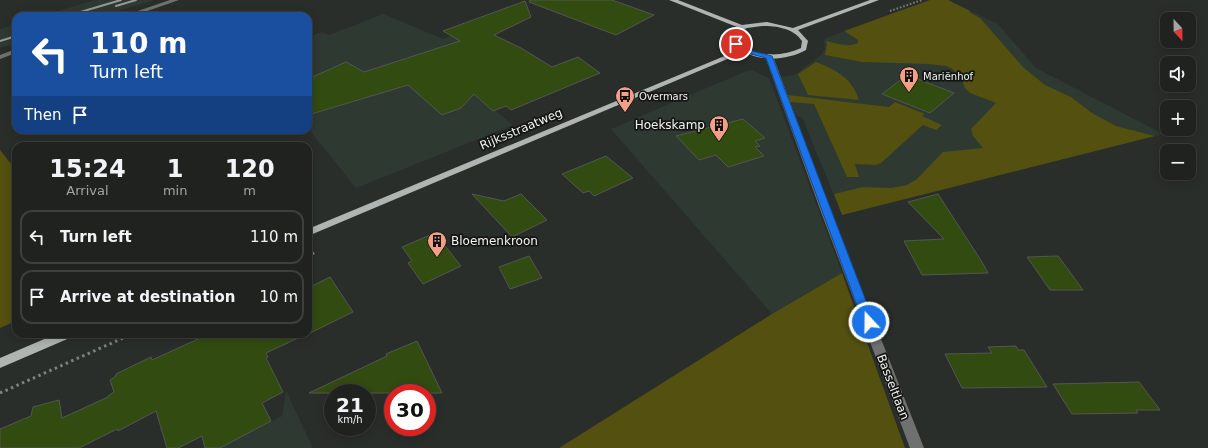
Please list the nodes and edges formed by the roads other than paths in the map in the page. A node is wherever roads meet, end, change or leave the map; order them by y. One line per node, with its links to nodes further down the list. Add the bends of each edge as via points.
1 (176, 0): 4 (street)
2 (672, 0): 5 (main road)
3 (876, 0): 6 (main road)
4 (138, 12)
5 (742, 27): 6 (main road, via 767,24); 7 (main road, via 735,32 733,38)
6 (793, 30): 10 (main road, via 805,41 804,48 794,54)
7 (744, 50): 10 (main road); 11 (main road, Rijksstraatweg)
8 (12, 52): 9 (street)
9 (0, 56)
10 (769, 56): 14 (street, Basseltlaan)
11 (312, 231)
12 (59, 338): 13 (main road)
13 (0, 363)
14 (917, 448)

